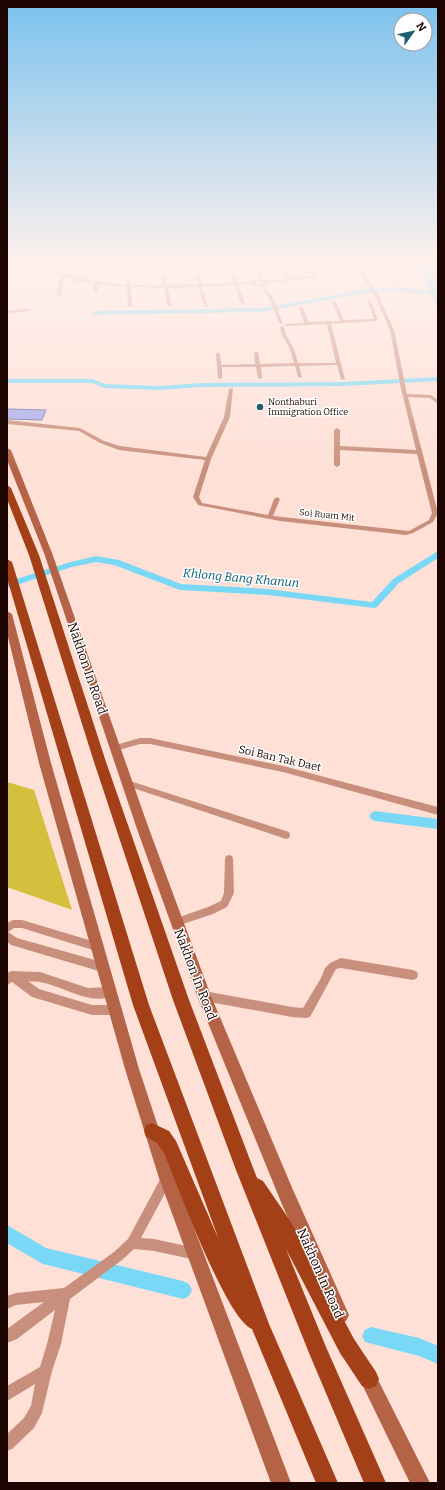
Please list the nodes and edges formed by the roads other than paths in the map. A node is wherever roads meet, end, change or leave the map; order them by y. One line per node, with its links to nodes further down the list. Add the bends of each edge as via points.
1 (285, 332): 8 (street)
2 (331, 332): 6 (street)
3 (392, 332): 15 (street, Soi Ruam Mit)
4 (256, 352): 7 (street)
5 (218, 354): 9 (street)
6 (338, 364): 8 (street); 13 (street)
7 (258, 365): 8 (street); 9 (street); 12 (street)
8 (297, 365): 10 (street)
9 (218, 366): 11 (street)
10 (300, 377)
11 (220, 378)
12 (260, 378)
13 (343, 379)
14 (231, 389): 23 (street, via 227,417)
15 (405, 394): 16 (street); 17 (street, via 431,396); 22 (street, Soi Ruam Mit)
16 (437, 394)
17 (438, 402)
18 (7, 422): 23 (street, via 80,430 119,448)
19 (337, 430): 20 (street)
20 (337, 448): 22 (street); 24 (street)
21 (7, 450): 29 (main road, Nakhon In Road)
22 (419, 452): 27 (street, Soi Ruam Mit, via 436,513 430,521 411,532)
23 (208, 459): 27 (street, Soi Ruam Mit, via 197,502)
24 (337, 465)
25 (7, 488): 29 (main road, Nakhon In Road)
26 (276, 499): 27 (street)
27 (270, 517)
28 (7, 562): 53 (main road, via 141,1005)
29 (47, 571): 31 (main road, Nakhon In Road); 47 (main road, Nakhon In Road, via 100,762 180,1000)
30 (7, 614): 39 (main road)
31 (115, 748): 32 (main road, Nakhon In Road); 33 (street, Soi Ban Tak Daet, via 150,741 283,769)
32 (127, 783): 34 (street); 36 (main road, Nakhon In Road)
33 (438, 811)
34 (286, 835)
35 (229, 859): 36 (street, via 229,893 224,904)
36 (176, 922): 44 (main road, Nakhon In Road)
37 (7, 928): 39 (street, via 13,924 22,924)
38 (7, 936): 40 (street, via 14,942)
39 (96, 946): 40 (main road)
40 (102, 967): 43 (main road)
41 (413, 975): 44 (street, via 336,964 329,970 306,1013)
42 (9, 978): 43 (street, via 40,977 88,993); 45 (street, via 36,993 92,1010)
43 (109, 992): 45 (main road)
44 (204, 996): 56 (main road, Nakhon In Road, via 287,1196)
45 (114, 1010): 46 (main road)
46 (152, 1130): 48 (main road); 53 (main road, via 163,1137 170,1147 228,1283 243,1308)
47 (245, 1170): 56 (main road, via 285,1228 347,1346); 61 (main road, Nakhon In Road)
48 (167, 1178): 49 (street); 50 (main road)
49 (132, 1243): 50 (street, via 154,1245); 51 (street)
50 (197, 1255): 59 (main road)
51 (65, 1294): 52 (street, via 16,1299); 54 (street); 55 (street)
52 (7, 1303)
53 (260, 1326): 60 (main road)
54 (7, 1336)
55 (45, 1371): 57 (street); 58 (street, via 37,1408 29,1423)
56 (368, 1379): 62 (main road, Nakhon In Road)
57 (7, 1394)
58 (7, 1444)
59 (281, 1483)
60 (327, 1483)
61 (375, 1483)
62 (420, 1483)

